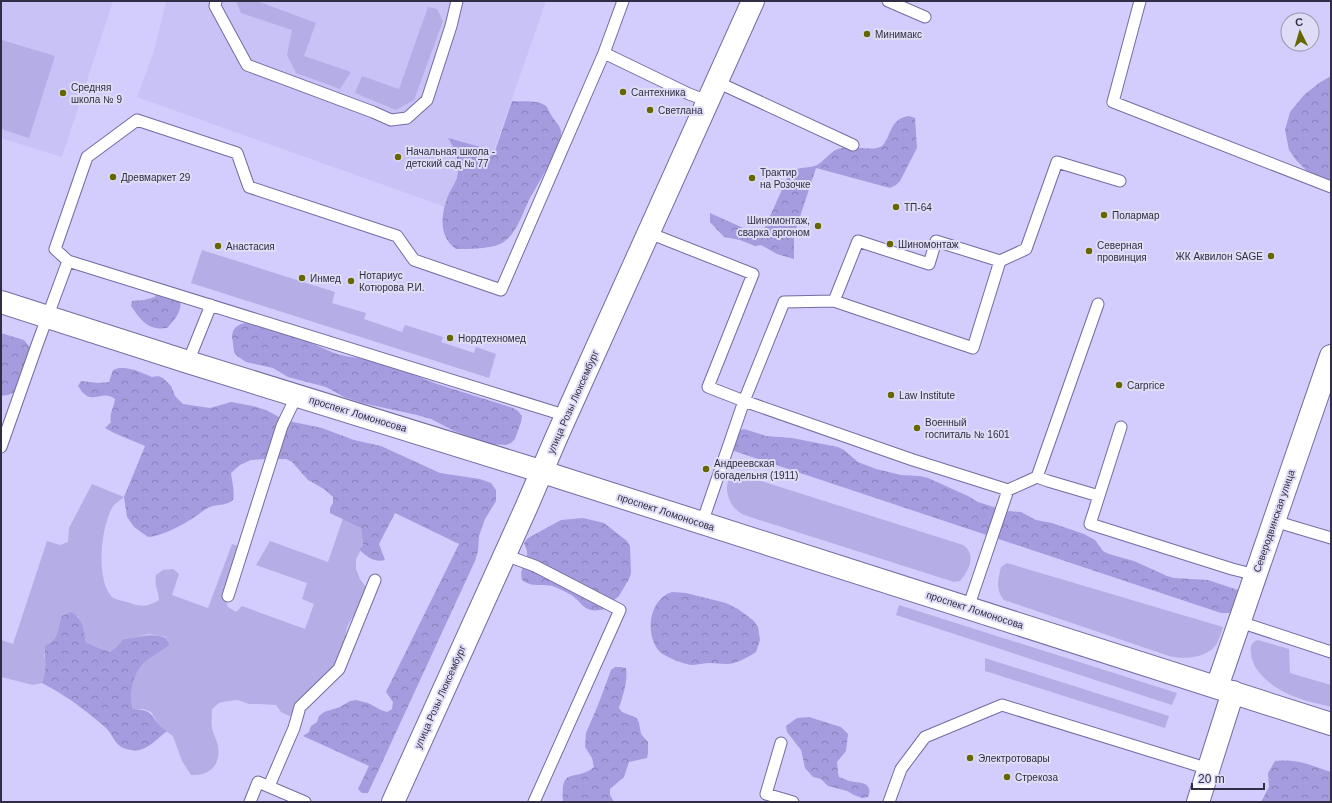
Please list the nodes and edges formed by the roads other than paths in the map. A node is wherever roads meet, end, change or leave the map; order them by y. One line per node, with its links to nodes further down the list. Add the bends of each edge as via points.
1 (216, 1): 2 (lane, via 215,6 247,65 391,120 407,118 427,100)
2 (457, 1)
3 (623, 1): 8 (lane)
4 (753, 1): 9 (main road, улица Розы Люксембург)
5 (888, 1): 7 (lane)
6 (1140, 1): 12 (lane, via 1113,102)
7 (925, 17)
8 (604, 53): 9 (lane, via 689,94); 14 (lane, via 501,290 414,260 397,236 249,186 237,153 136,120 87,157 55,248)
9 (712, 92): 10 (lane); 13 (main road, улица Розы Люксембург)
10 (853, 145)
11 (1120, 181): 15 (lane, via 1057,162 1026,249)
12 (1331, 187)
13 (649, 233): 24 (lane, via 753,274 708,387); 25 (main road, улица Розы Люксембург)
14 (68, 262): 19 (lane); 20 (lane)
15 (1000, 262): 17 (lane, via 936,241 929,264 858,241); 17 (lane, via 973,348)
16 (1, 302): 20 (main road, проспект Ломоносова)
17 (834, 302): 24 (lane, via 784,302)
18 (1098, 304): 29 (lane)
19 (211, 305): 22 (lane); 25 (lane)
20 (48, 317): 22 (main road, проспект Ломоносова); 27 (lane)
21 (1331, 356): 32 (main road, Северодвинская улица)
22 (188, 362): 23 (main road, проспект Ломоносова)
23 (297, 395): 28 (main road, проспект Ломоносова); 38 (lane, via 282,426)
24 (744, 400): 30 (lane); 33 (lane)
25 (566, 416): 28 (main road, улица Розы Люксембург)
26 (1121, 427): 31 (lane)
27 (1, 447)
28 (542, 472): 33 (main road, проспект Ломоносова); 35 (main road, улица Розы Люксембург)
29 (1037, 477): 30 (lane); 31 (lane)
30 (1008, 490): 39 (lane)
31 (1099, 496): 36 (lane, via 1090,524)
32 (1274, 521): 34 (lane); 36 (main road, Северодвинская улица)
33 (702, 523): 39 (main road, проспект Ломоносова)
34 (1331, 538)
35 (505, 555): 49 (main road, улица Розы Люксембург); 50 (lane, via 535,566 620,610)
36 (1256, 575): 40 (main road, Северодвинская улица)
37 (375, 580): 46 (lane, via 339,669 300,707 294,728)
38 (228, 596)
39 (968, 608): 42 (main road, проспект Ломоносова)
40 (1240, 622): 41 (lane); 42 (main road, Северодвинская улица)
41 (1331, 652)
42 (1225, 690): 43 (main road, проспект Ломоносова); 45 (main road, Северодвинская улица)
43 (1331, 724)
44 (781, 743): 51 (lane, via 766,794)
45 (1209, 769): 52 (lane, via 1002,705 926,737 901,769); 53 (main road, Северодвинская улица)
46 (269, 786): 47 (lane, via 258,782); 48 (lane)
47 (250, 802)
48 (305, 802)
49 (393, 802)
50 (534, 802)
51 (793, 802)
52 (889, 802)
53 (1198, 802)

